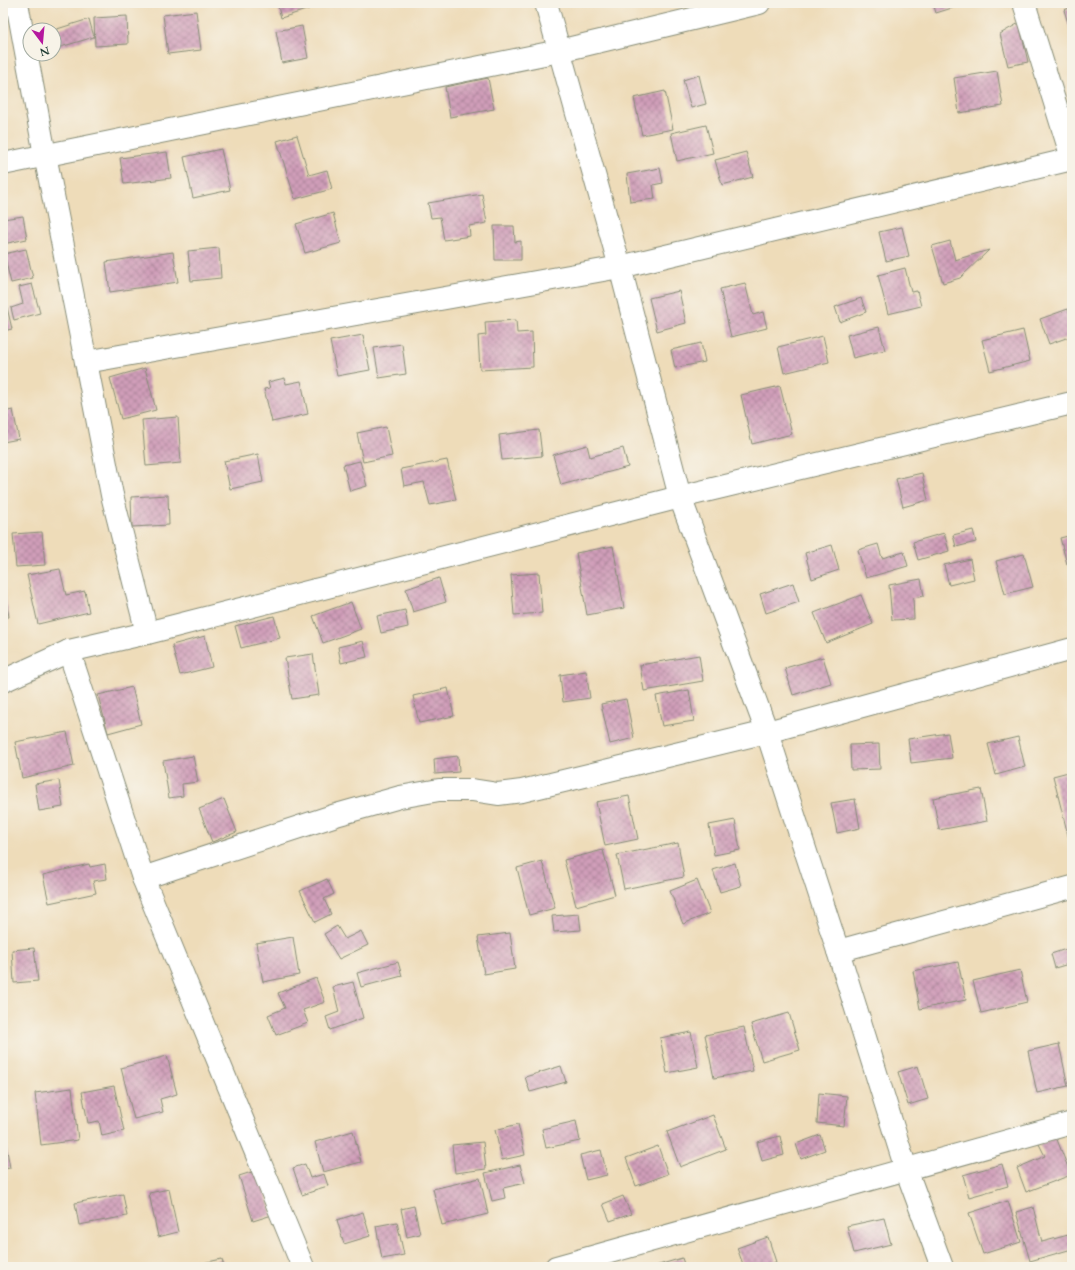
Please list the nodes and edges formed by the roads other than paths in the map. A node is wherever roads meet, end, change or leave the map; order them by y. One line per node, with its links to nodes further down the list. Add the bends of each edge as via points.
1 (17, 3): 6 (street)
2 (546, 3): 5 (street)
3 (759, 3): 5 (street)
4 (1024, 3): 7 (street)
5 (559, 51): 6 (street); 9 (street)
6 (45, 155): 8 (street); 10 (street)
7 (1072, 158): 9 (street)
8 (3, 164)
9 (620, 267): 10 (street); 12 (street)
10 (86, 362): 13 (street, via 112,495)
11 (1072, 403): 12 (street)
12 (680, 496): 13 (street); 17 (street)
13 (147, 633): 15 (street)
14 (1072, 649): 17 (street)
15 (69, 651): 16 (street); 18 (street)
16 (3, 681)
17 (767, 732): 18 (street, via 522,791 498,794 472,790 439,790 400,797 336,815); 20 (street)
18 (143, 878): 23 (street)
19 (1072, 887): 20 (street)
20 (838, 951): 22 (street)
21 (1072, 1124): 22 (street)
22 (906, 1170): 24 (street); 25 (street)
23 (303, 1267)
24 (556, 1267)
25 (942, 1267)

